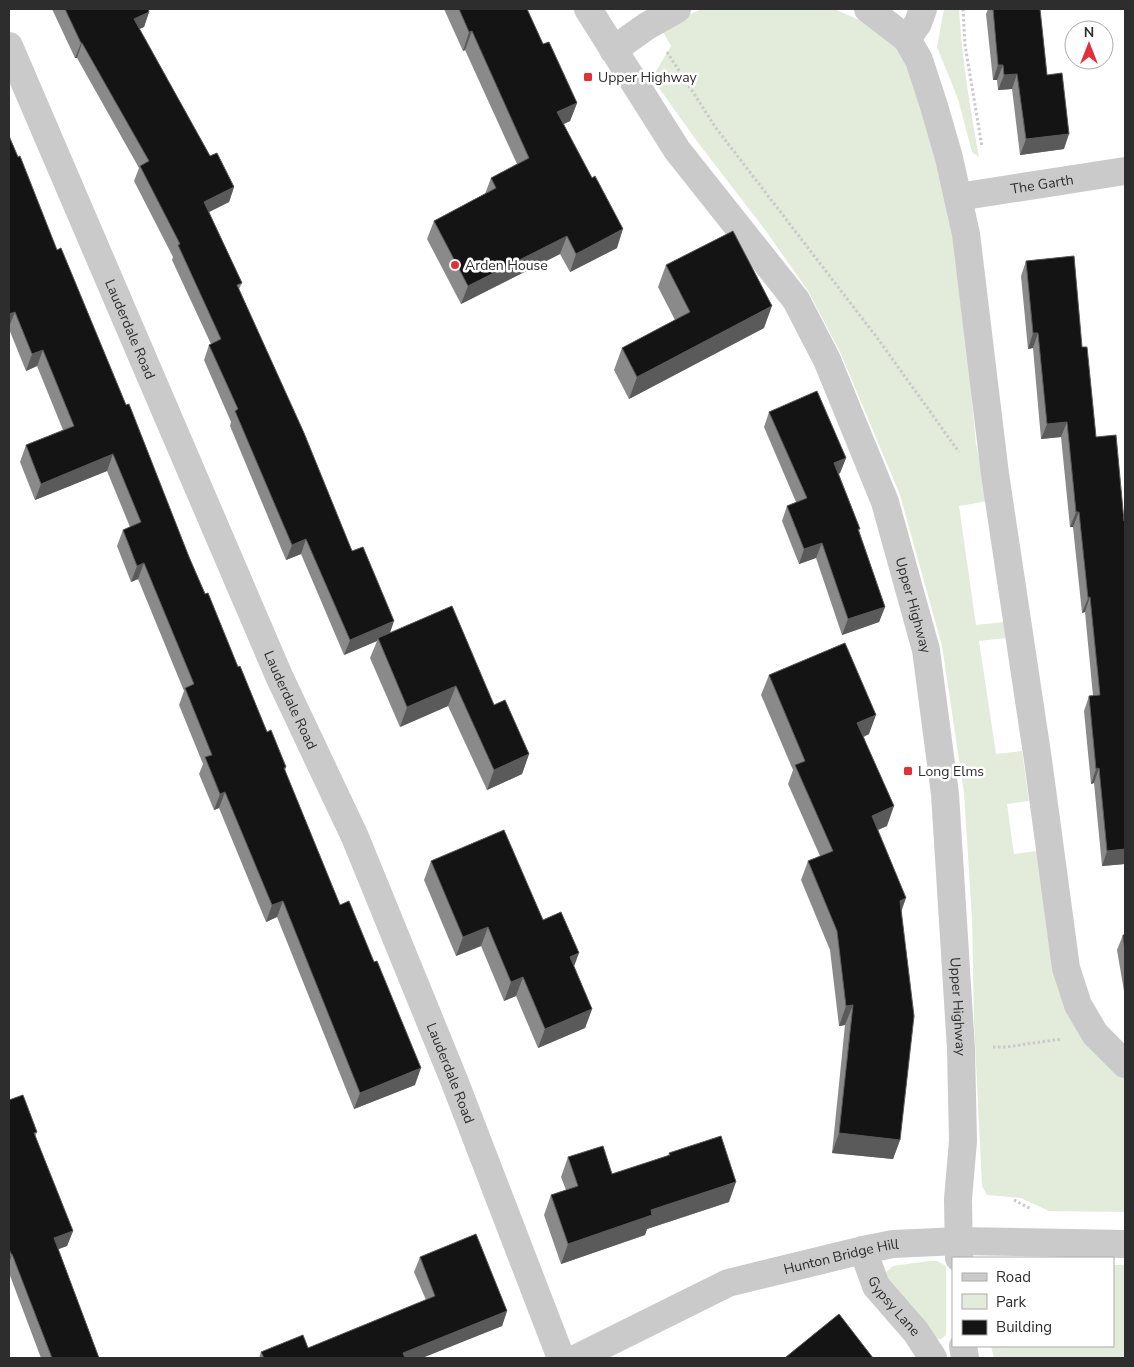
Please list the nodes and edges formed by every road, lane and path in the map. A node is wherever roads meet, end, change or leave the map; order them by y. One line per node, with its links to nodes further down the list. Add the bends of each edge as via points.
1 (588, 9): 9 (street, Upper Highway)
2 (677, 9): 9 (street)
3 (868, 9): 6 (street)
4 (923, 9): 6 (street)
5 (963, 9): 10 (path, via 965,46)
6 (907, 39): 12 (street, via 919,60 934,106)
7 (662, 45): 13 (path, via 716,128 878,339)
8 (9, 46): 20 (street, Lauderdale Road, via 279,676 355,837)
9 (613, 50): 19 (street, Upper Highway, via 678,150 796,300 827,360 884,502 926,650 945,794 961,1048 963,1141 958,1199)
10 (982, 149)
11 (1125, 171): 12 (street, The Garth)
12 (958, 197): 16 (street, via 966,234 995,474 1066,968 1078,1005 1095,1034)
13 (960, 454)
14 (1062, 1039): 15 (path)
15 (988, 1047)
16 (1125, 1064)
17 (1125, 1244): 19 (street, Hunton Bridge Hill)
18 (862, 1250): 19 (street, Hunton Bridge Hill, via 893,1244); 21 (street, Hunton Bridge Hill, via 728,1283); 22 (street, Gypsy Lane, via 876,1286 916,1332)
19 (959, 1250)
20 (562, 1358)
21 (577, 1358)
22 (933, 1358)

